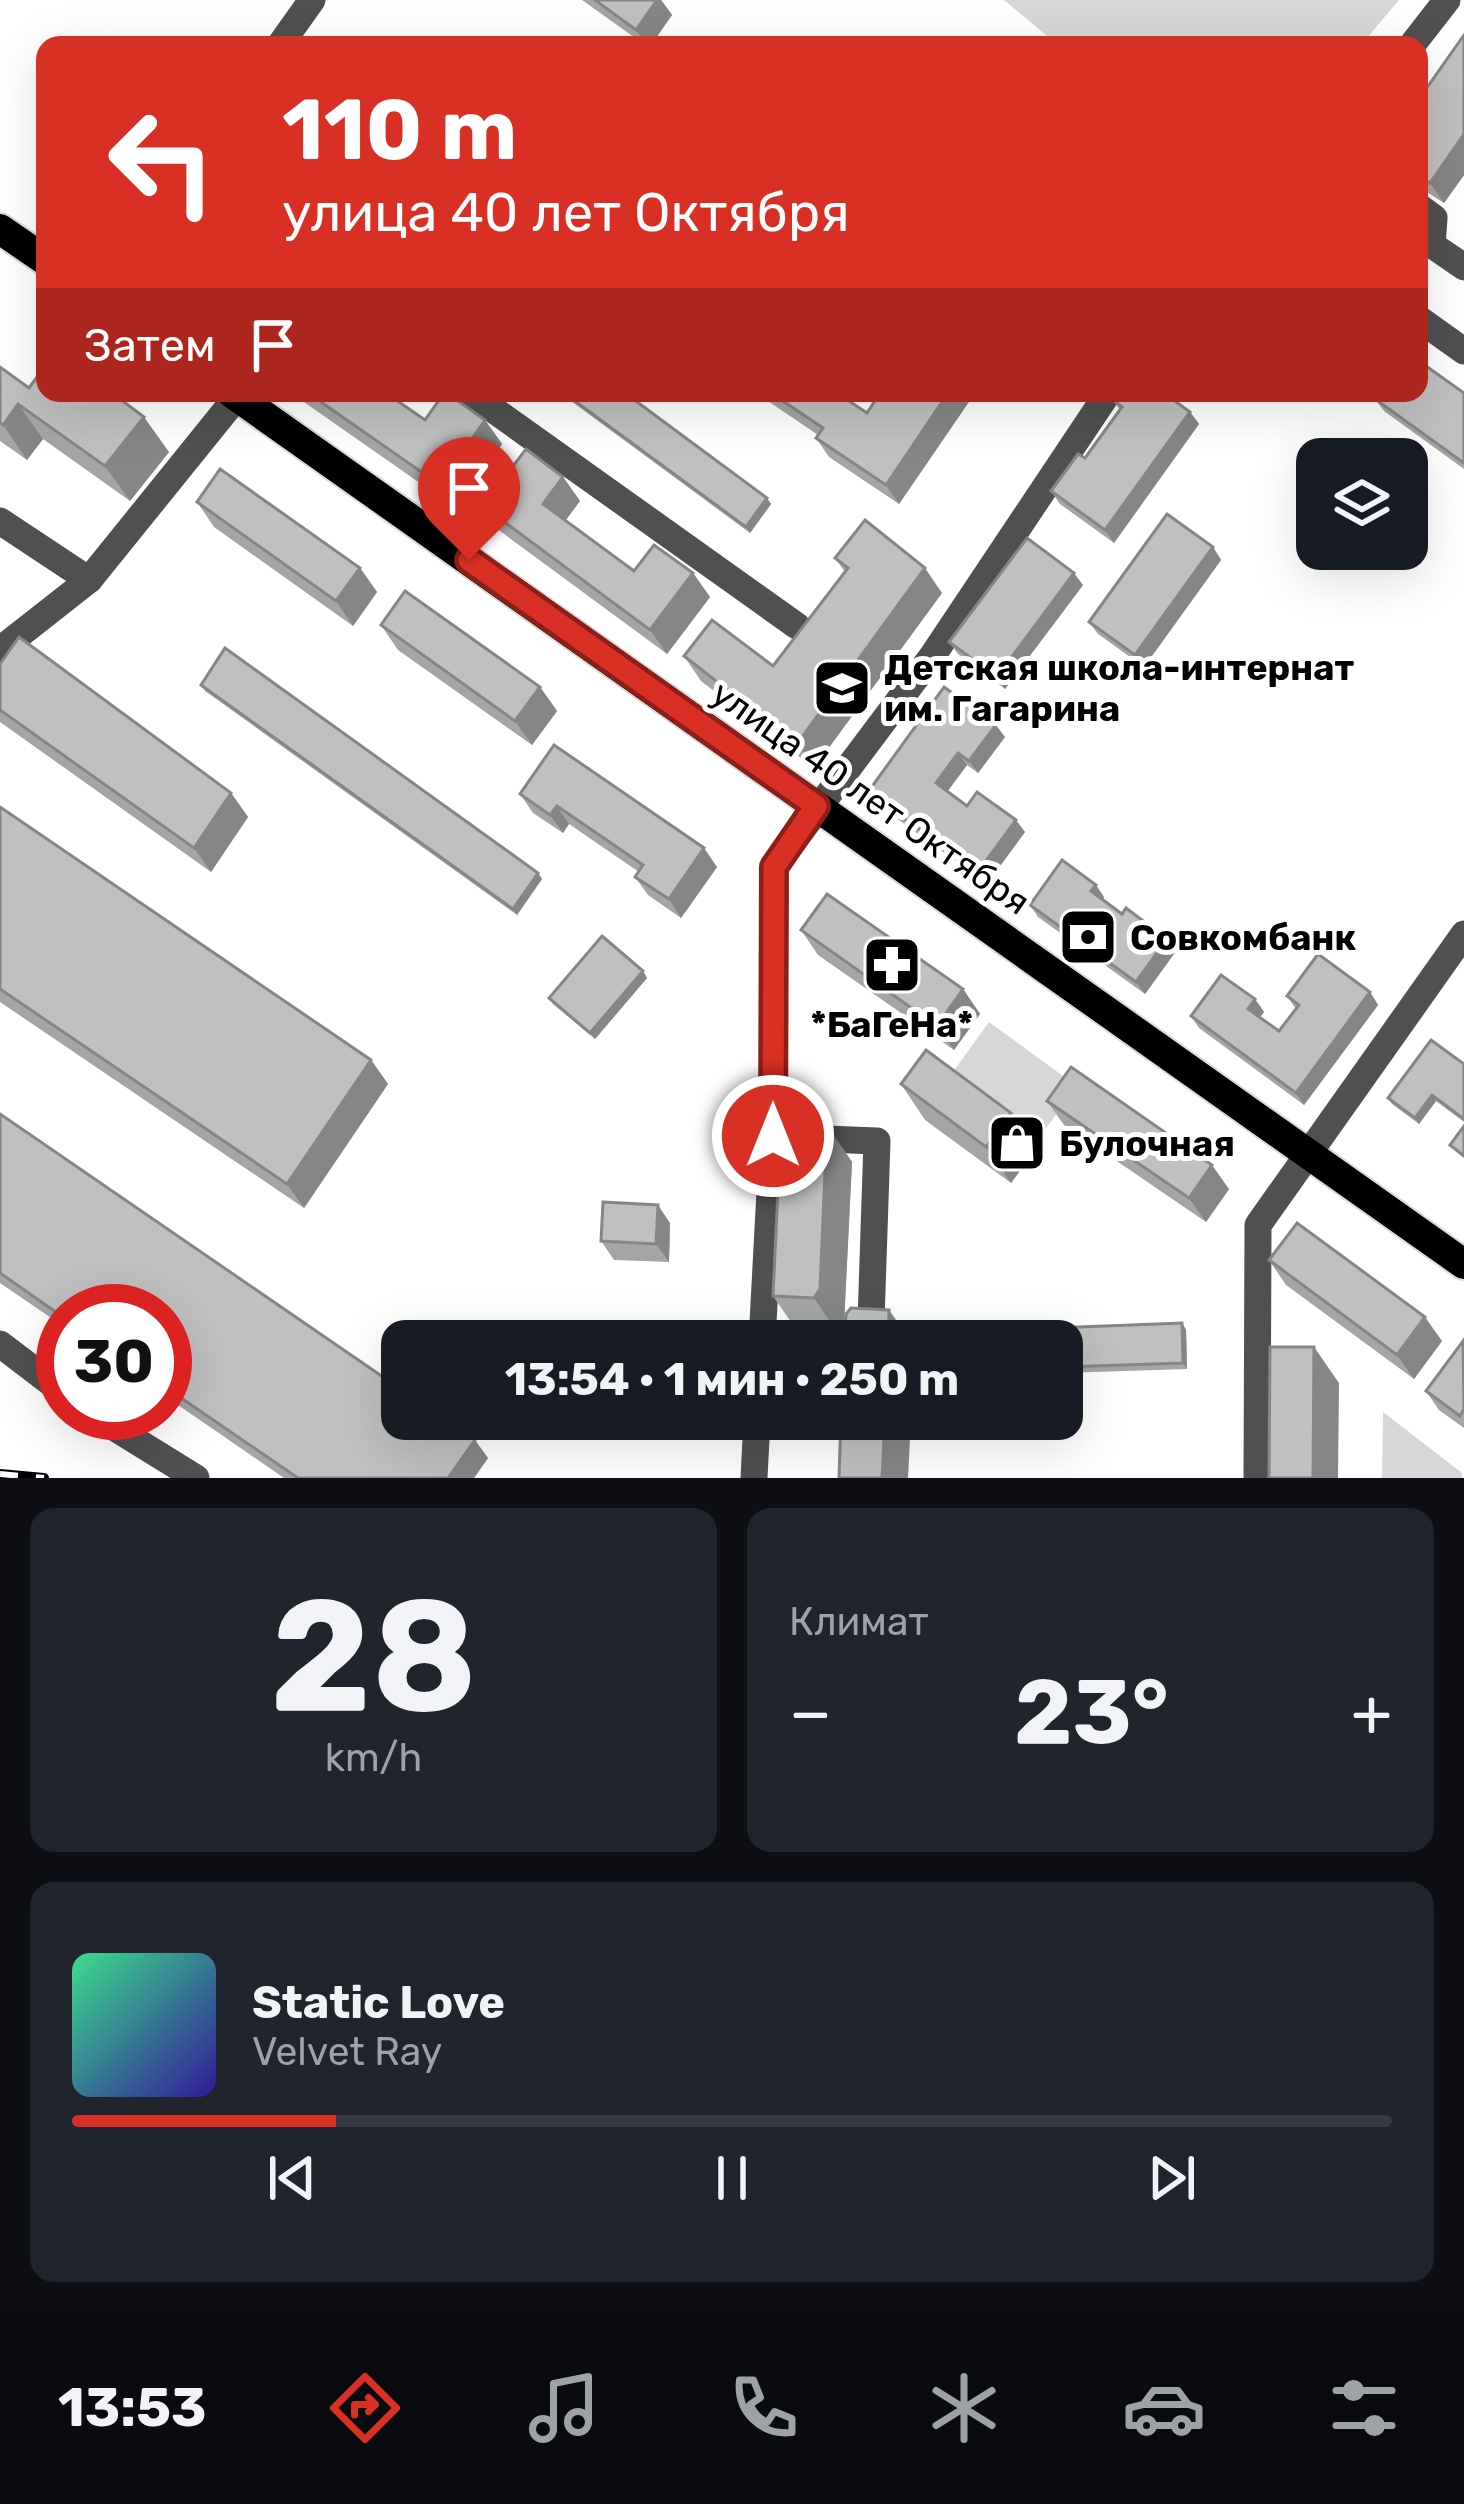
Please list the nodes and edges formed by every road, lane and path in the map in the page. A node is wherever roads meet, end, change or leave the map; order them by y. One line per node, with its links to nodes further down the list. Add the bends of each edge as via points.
1 (312, 0): 3 (street)
2 (1447, 0): 4 (street)
3 (286, 36)
4 (1419, 36)
5 (1428, 214): 7 (street)
6 (0, 229): 8 (main road)
7 (1428, 244)
8 (36, 254)
9 (1428, 254): 10 (street)
10 (1464, 267)
11 (1428, 325): 12 (street)
12 (1464, 351)
13 (230, 402): 18 (street)
14 (247, 402): 21 (main road, улица 40 лет Октября)
15 (483, 402): 19 (street)
16 (1102, 402): 21 (street, via 933,655)
17 (0, 520): 18 (street)
18 (89, 580): 20 (street)
19 (797, 626)
20 (0, 650)
21 (816, 806): 23 (street, via 774,867); 24 (main road, улица 40 лет Октября)
22 (1464, 934): 24 (street)
23 (773, 1136): 26 (street); 27 (street, via 877,1141)
24 (1306, 1152): 25 (main road, улица 40 лет Октября); 34 (street, via 1258,1225)
25 (1464, 1264)
26 (762, 1320)
27 (871, 1320)
28 (0, 1344): 29 (street)
29 (36, 1371)
30 (135, 1440): 32 (street)
31 (756, 1440): 33 (street)
32 (196, 1478)
33 (754, 1478)
34 (1257, 1478)

